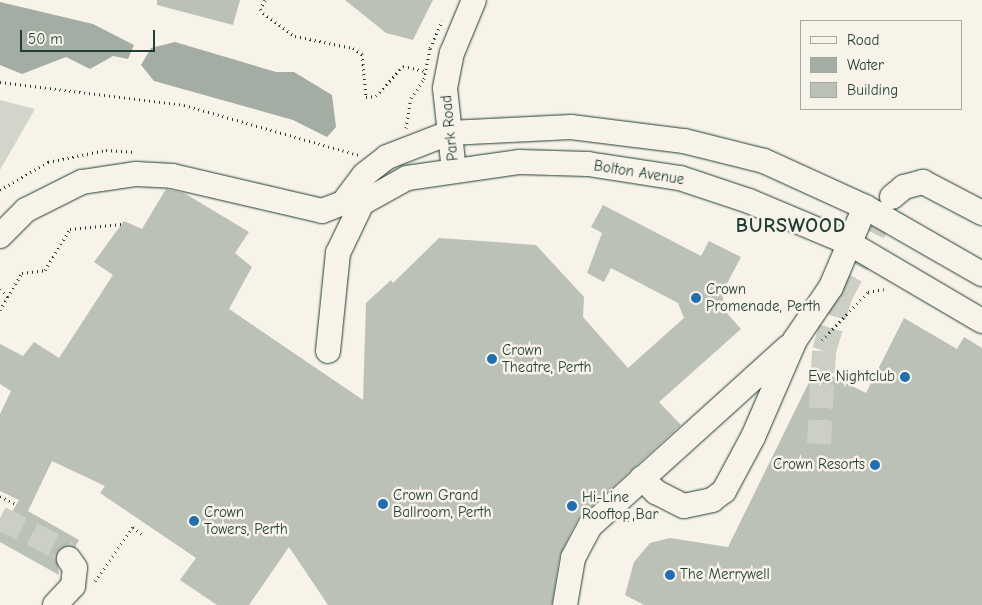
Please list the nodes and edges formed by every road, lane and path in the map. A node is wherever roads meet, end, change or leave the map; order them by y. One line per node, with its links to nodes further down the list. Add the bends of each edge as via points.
1 (265, 0): 4 (path, via 260,9 295,36 353,48 362,54 366,97 376,96 403,66)
2 (474, 0): 7 (street, Park Road, via 450,62 446,88)
3 (448, 15): 4 (path, via 437,25)
4 (424, 71): 6 (path, via 420,87 411,98)
5 (0, 82): 8 (path, via 184,105 351,150)
6 (404, 134)
7 (449, 134): 9 (street, Park Road); 11 (street, via 399,152 375,165); 12 (street, via 572,127 684,140 764,161)
8 (365, 160)
9 (454, 171): 11 (street, Bolton Avenue, via 407,178); 16 (street, Bolton Avenue, via 520,162 555,162 680,178 749,200)
10 (892, 197): 13 (street, via 904,187 923,182)
11 (352, 203): 15 (street, Bolton Avenue, via 322,211 172,176 136,174 82,182 52,193 26,210); 23 (street, via 338,253)
12 (865, 207): 16 (street); 17 (street)
13 (982, 213)
14 (122, 224): 19 (path, via 70,229 46,270 22,273)
15 (1, 239)
16 (849, 243): 21 (street, Bolton Avenue); 22 (street, via 831,287)
17 (982, 274)
18 (0, 289): 19 (path)
19 (8, 297): 20 (path)
20 (0, 310)
21 (982, 321)
22 (795, 340): 24 (street); 24 (street, via 753,437 724,491 712,500 684,506 656,492)
23 (328, 351)
24 (642, 478): 30 (street, via 590,526 572,558)
25 (0, 496): 26 (path)
26 (16, 504)
27 (142, 534): 29 (path, via 133,527)
28 (68, 559): 31 (street, via 75,568 73,586)
29 (88, 589)
30 (566, 603)
31 (55, 605)

